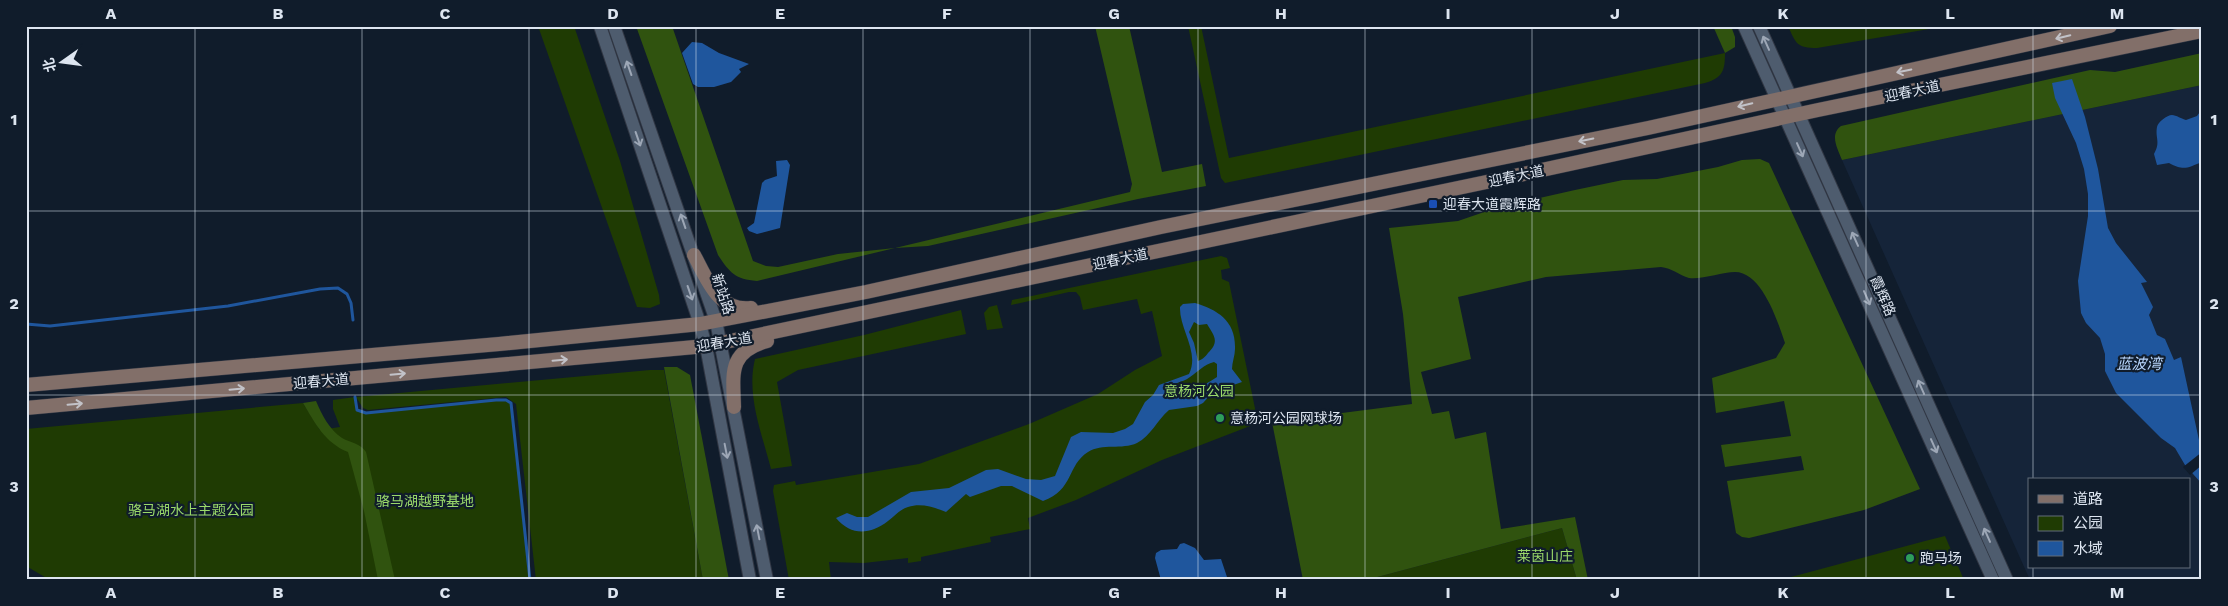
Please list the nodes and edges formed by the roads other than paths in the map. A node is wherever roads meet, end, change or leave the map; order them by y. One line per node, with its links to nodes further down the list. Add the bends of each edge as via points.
1 (600, 26): 20 (street, one-way to 20)
2 (614, 26): 15 (street, 新站路, one-way to 2)
3 (1744, 26): 9 (street, 霞辉路)
4 (1758, 26): 9 (street, 霞辉路, one-way to 4)
5 (2110, 26): 8 (main road, 迎春大道, one-way to 8)
6 (2202, 31): 7 (main road, 迎春大道)
7 (2170, 32): 10 (main road, 迎春大道)
8 (1869, 79): 9 (main road, 迎春大道); 10 (main road)
9 (1783, 97): 11 (street, 霞辉路); 12 (main road, 迎春大道, one-way to 12); 13 (street, 霞辉路)
10 (1873, 99): 11 (main road, 迎春大道)
11 (1800, 115): 13 (main road, 迎春大道); 30 (street, 霞辉路, one-way to 11)
12 (1689, 118): 14 (main road); 16 (main road, 迎春大道, one-way to 16, via 1161,227)
13 (1785, 118): 14 (main road, 迎春大道); 29 (street, 霞辉路, one-way to 29)
14 (1693, 137): 18 (main road, 迎春大道)
15 (694, 255): 16 (main road, via 722,301 743,309); 19 (street, 新站路)
16 (866, 292): 17 (main road, 迎春大道)
17 (790, 307): 19 (main road, 迎春大道); 21 (main road)
18 (884, 308): 21 (main road, 迎春大道); 25 (main road, via 753,345 737,360 733,370)
19 (716, 320): 20 (main road, 迎春大道); 22 (street, 新站路)
20 (700, 324): 23 (street); 24 (main road, 迎春大道)
21 (794, 328): 22 (main road, 迎春大道)
22 (722, 344): 23 (main road, 迎春大道); 25 (street, 新站路)
23 (706, 346): 26 (main road, 迎春大道, one-way to 23); 27 (street, one-way to 27)
24 (26, 385)
25 (734, 407): 28 (street, 新站路, one-way to 25)
26 (26, 408)
27 (750, 580)
28 (767, 580)
29 (1993, 580)
30 (2007, 580)

